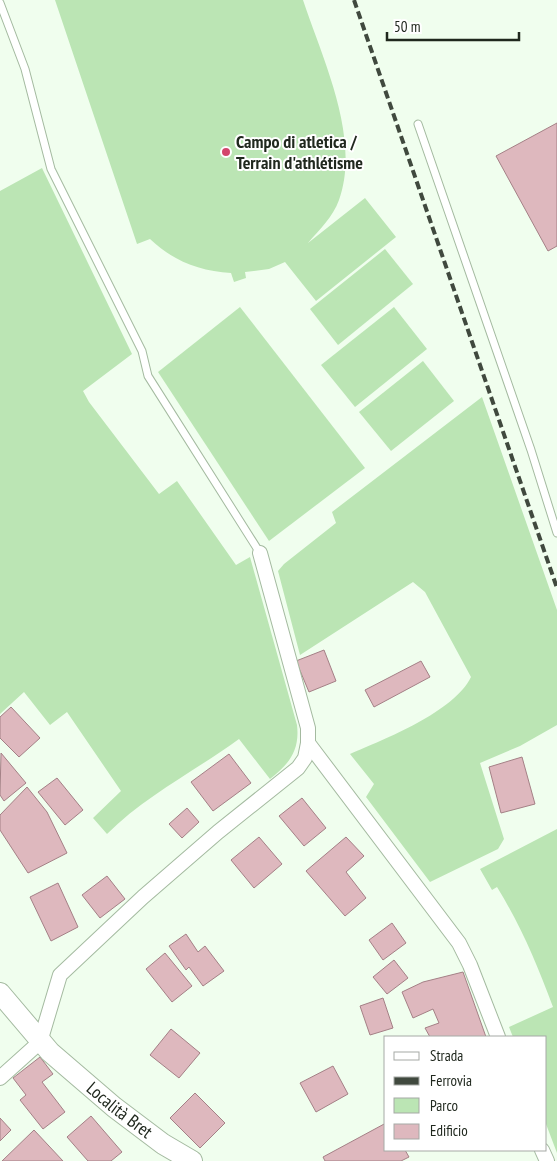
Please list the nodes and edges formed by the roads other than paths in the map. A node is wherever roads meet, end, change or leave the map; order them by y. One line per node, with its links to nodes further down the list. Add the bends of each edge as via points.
1 (0, 3): 4 (lane, via 25,69 51,169 142,351 148,376)
2 (418, 124): 3 (lane)
3 (557, 533)
4 (260, 553): 5 (street, via 308,728)
5 (308, 743): 7 (street, via 459,943); 8 (street, via 305,758 298,768 150,890 60,975)
6 (0, 994): 8 (street, Località Bret)
7 (498, 1036)
8 (45, 1047): 9 (street); 10 (street, Località Bret, via 114,1107 163,1144)
9 (0, 1078)
10 (192, 1161)

